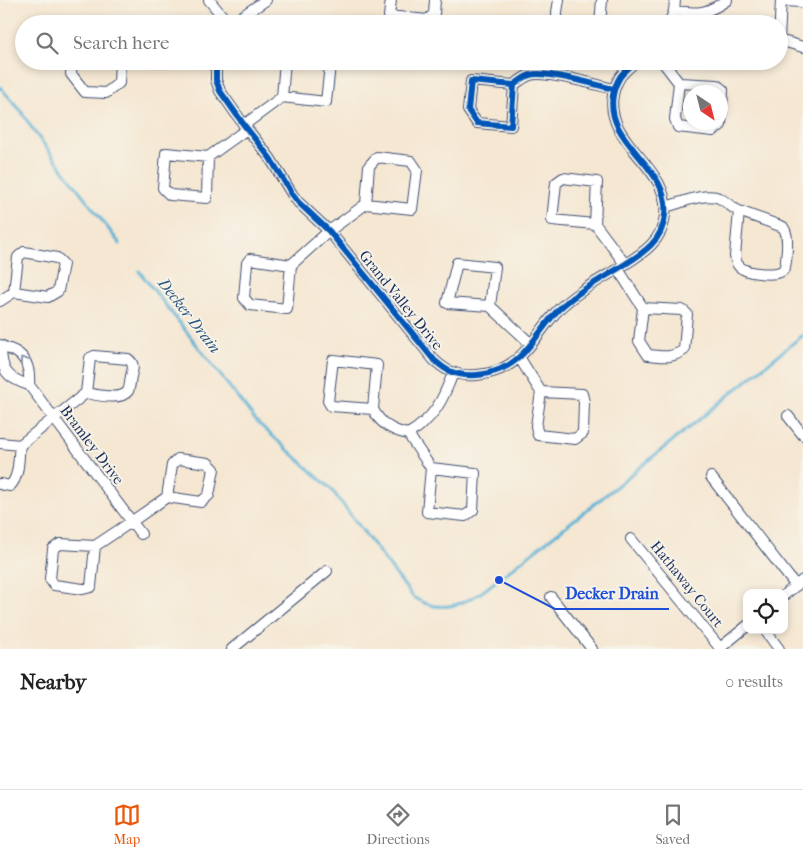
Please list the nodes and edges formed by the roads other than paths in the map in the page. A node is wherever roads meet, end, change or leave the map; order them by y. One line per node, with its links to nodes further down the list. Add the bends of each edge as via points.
1 (209, 0): 12 (street)
2 (266, 0): 13 (street)
3 (391, 0): 14 (street)
4 (435, 0): 15 (street)
5 (559, 0): 16 (street)
6 (602, 0): 17 (street)
7 (674, 0): 11 (street)
8 (727, 0): 11 (street, via 704,12)
9 (782, 0): 10 (street); 19 (street)
10 (803, 2)
11 (674, 11): 18 (street)
12 (222, 15)
13 (244, 15)
14 (389, 15)
15 (433, 15)
16 (557, 15)
17 (601, 15)
18 (673, 15)
19 (781, 15)
20 (788, 43): 21 (street)
21 (803, 48)
22 (71, 70): 23 (street, via 85,92 106,93 119,83)
23 (120, 70)
24 (215, 70): 33 (street, Grand Valley Drive, via 220,91)
25 (284, 70): 32 (street)
26 (329, 70): 32 (street, via 326,102)
27 (628, 70): 31 (street)
28 (669, 70): 29 (street)
29 (679, 83): 29 (street, via 675,119 678,127 713,131 721,125 723,90 717,85)
30 (514, 85): 30 (street, via 511,126 477,123 468,110 471,81); 31 (street, via 530,75 542,74)
31 (614, 89): 36 (street, via 612,101 616,125 662,188)
32 (282, 97): 33 (street)
33 (245, 127): 34 (street); 39 (street, Grand Valley Drive, via 270,158 298,202)
34 (208, 157): 34 (street, via 207,198 170,195 163,188 166,153)
35 (366, 204): 35 (street, via 412,209 417,170 411,161 377,158 369,166); 39 (street)
36 (666, 207): 37 (street, via 709,196); 41 (street, via 659,234 651,245)
37 (739, 211): 37 (street, via 736,263 749,272 782,272 785,268 786,231 783,227)
38 (595, 224): 38 (street, via 552,220 556,183 563,178 597,182); 41 (street)
39 (329, 231): 40 (street); 49 (street, Grand Valley Drive, via 434,360)
40 (292, 265): 40 (street, via 287,309 250,305 244,298 250,259)
41 (621, 267): 45 (street); 46 (street, via 559,309)
42 (14, 292): 42 (street, via 48,297 58,291 63,264 57,258 24,252 18,258); 43 (street)
43 (0, 301)
44 (490, 306): 44 (street, via 447,303 457,263 495,267); 46 (street)
45 (643, 308): 45 (street, via 639,341 648,355 669,357 684,350 687,314 682,310)
46 (531, 344): 48 (street)
47 (0, 346): 50 (street, Bramley Drive, via 1,362 7,374); 50 (street, Bramley Drive, one-way to 47, via 26,361 16,352)
48 (519, 357): 49 (street, via 510,365 490,373); 51 (street)
49 (453, 373): 56 (street, via 436,411)
50 (29, 386): 55 (street, Bramley Drive)
51 (541, 392): 51 (street, via 536,426 538,435 574,439 582,433 582,394)
52 (86, 394): 52 (street, via 90,358 128,359 132,362 126,393 120,397); 55 (street)
53 (373, 409): 53 (street, via 378,365 333,360 328,401 331,406); 56 (street, via 388,427)
54 (788, 416): 57 (street)
55 (54, 418): 59 (street); 64 (street, Bramley Drive)
56 (408, 434): 60 (street)
57 (803, 435)
58 (0, 443): 59 (street)
59 (20, 445): 62 (street, via 13,483 10,486)
60 (431, 468): 60 (street, via 427,512 465,516 473,510 475,473)
61 (711, 477): 69 (street)
62 (0, 484)
63 (166, 497): 63 (street, via 172,465 178,459 208,462 214,469 209,495 201,502); 64 (street)
64 (131, 522): 65 (street, Bramley Drive); 67 (street)
65 (141, 534)
66 (631, 538): 76 (street, Hathaway Court)
67 (96, 546): 67 (street, via 60,544 53,549 50,579 54,585 90,587)
68 (327, 571): 74 (street)
69 (800, 583): 70 (street)
70 (788, 592)
71 (551, 597): 75 (street)
72 (743, 629): 76 (street)
73 (767, 634): 77 (street)
74 (232, 649)
75 (592, 649)
76 (719, 649)
77 (779, 649)

